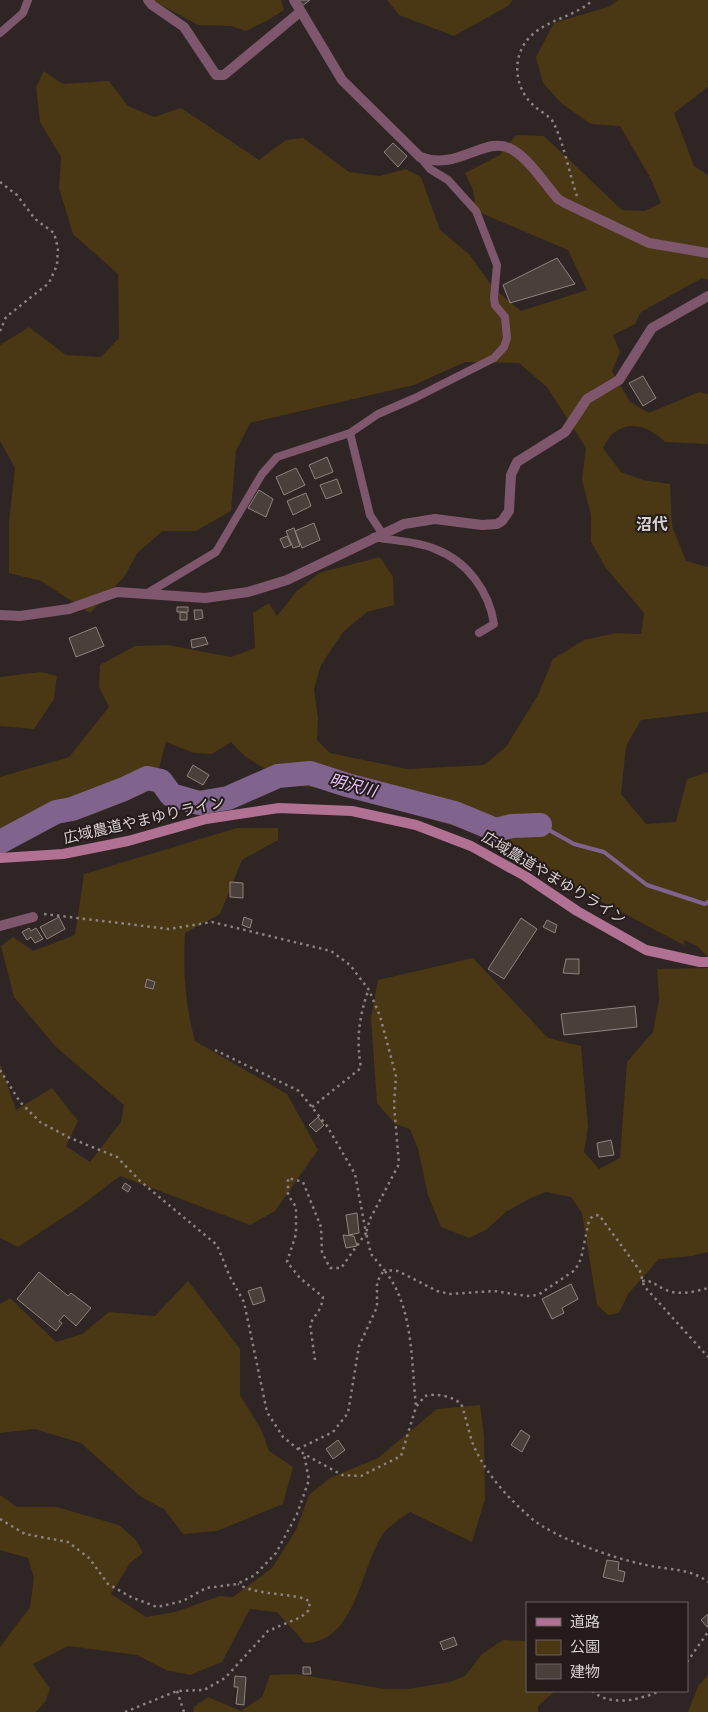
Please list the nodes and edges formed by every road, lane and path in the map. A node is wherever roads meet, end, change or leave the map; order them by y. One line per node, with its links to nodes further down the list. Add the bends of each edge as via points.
1 (28, 0): 6 (lane, via 23,13)
2 (148, 0): 5 (street, via 184,27 216,75 224,75)
3 (294, 0): 5 (street)
4 (592, 0): 9 (path, via 585,7 534,33 519,55 516,74 532,104 553,122)
5 (300, 12): 7 (street, via 342,80)
6 (0, 33)
7 (420, 157): 9 (street, via 448,161 494,144 504,146 520,155 558,198); 13 (lane, via 430,169 448,180 476,211 497,265 494,298 495,305 505,317 507,338 494,358 378,414)
8 (0, 182): 12 (path, via 17,195 35,219 54,233 58,248 57,265 49,283 6,317)
9 (582, 211): 10 (street, via 649,243)
10 (708, 252)
11 (708, 296): 14 (street, via 652,328 618,380 587,399 565,432 517,462 511,475 509,511 502,521 489,525 428,519)
12 (0, 331)
13 (350, 433): 14 (lane); 15 (lane, via 277,457 262,474 216,552)
14 (377, 535): 15 (street, via 286,580 248,592 205,598); 17 (lane, via 435,548 464,567 479,584 492,608 494,624)
15 (146, 594): 16 (street, via 117,592 69,609)
16 (0, 616)
17 (479, 633)
18 (0, 858): 21 (street, 広域農道やまゆりライン, via 63,854 128,841 206,819 279,808 352,811 416,825 471,846 646,950)
19 (33, 916): 20 (street); 22 (path, via 50,914 169,929 212,922 224,924 330,951 350,965)
20 (0, 926)
21 (708, 962)
22 (368, 990): 25 (path, via 359,1017 357,1045 361,1068); 26 (path, via 380,1016 396,1076 394,1105 399,1164 370,1218)
23 (215, 1050): 25 (path, via 299,1091)
24 (0, 1070): 33 (path, via 20,1102 40,1122 117,1157 217,1245 244,1302 267,1412 283,1437)
25 (312, 1107): 26 (path, via 327,1126 354,1174)
26 (366, 1233): 27 (path, via 371,1254); 31 (path, via 342,1268 330,1268 322,1252 322,1226 313,1203 303,1182 288,1178 288,1195 296,1207 296,1234 287,1262 323,1297 321,1307 310,1324)
27 (384, 1270): 28 (path, via 398,1271 437,1291 450,1294 494,1291 538,1295 575,1270 581,1259 587,1224 596,1215 605,1220 640,1271); 32 (path, via 394,1281 406,1318); 33 (path, via 377,1282 377,1307 359,1346 348,1413 334,1432)
28 (642, 1281): 29 (path, via 650,1280 666,1290 690,1293); 30 (path, via 667,1314)
29 (708, 1288)
30 (708, 1357)
31 (315, 1360)
32 (416, 1407): 34 (path, via 401,1456 361,1476 342,1475); 36 (path, via 428,1395 438,1395 461,1404 466,1426 485,1470 532,1519 604,1553 632,1562 690,1572)
33 (298, 1449): 34 (path)
34 (304, 1454): 37 (path, via 309,1480 297,1514 276,1553 256,1575)
35 (0, 1518): 37 (path, via 25,1534 68,1542 89,1558 108,1584 156,1607 183,1601 206,1588)
36 (708, 1582)
37 (237, 1584): 40 (path, via 267,1594 304,1598 310,1602 308,1611 268,1631 225,1678 204,1690)
38 (708, 1632): 39 (path)
39 (688, 1661)
40 (177, 1691): 43 (path); 44 (path)
41 (593, 1692): 42 (path, via 600,1698 624,1701)
42 (658, 1692)
43 (125, 1712)
44 (184, 1712)

